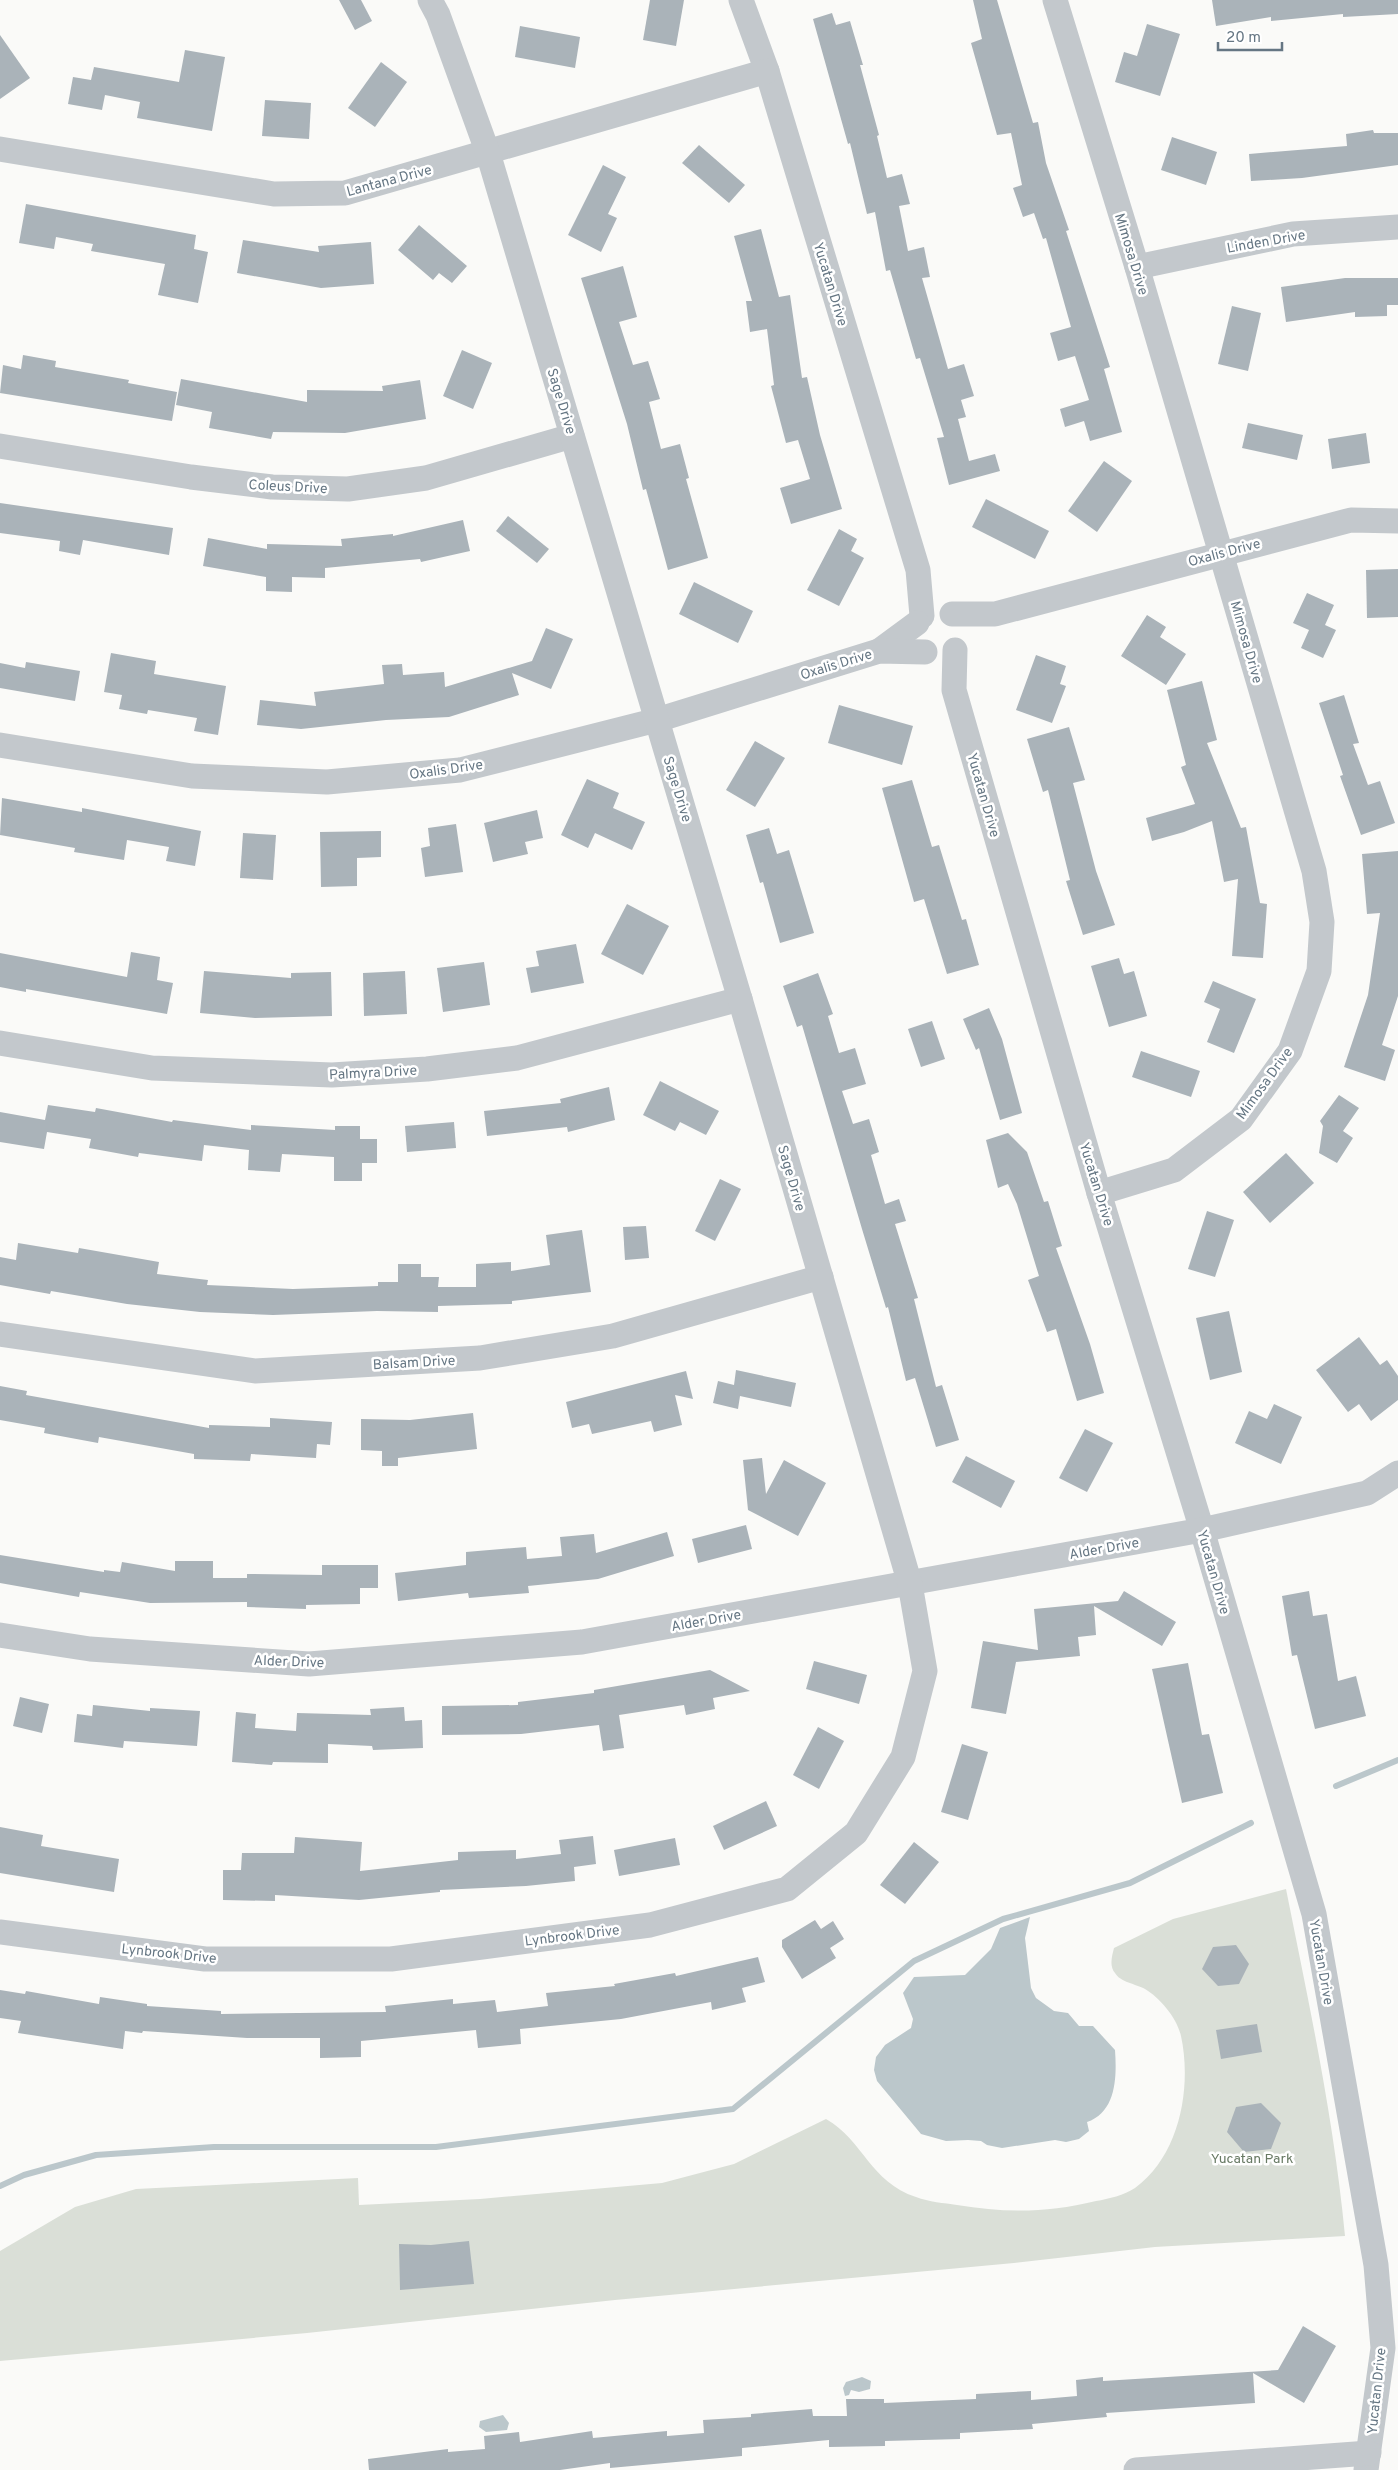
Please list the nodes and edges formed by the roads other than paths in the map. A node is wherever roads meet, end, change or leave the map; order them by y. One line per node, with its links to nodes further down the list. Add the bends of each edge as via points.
1 (430, 0): 6 (street, Sage Drive)
2 (741, 0): 4 (street, Yucatan Drive)
3 (1055, 0): 8 (street, Mimosa Drive)
4 (767, 71): 6 (street, Lantana Drive); 13 (street, Yucatan Drive)
5 (0, 149): 6 (street, Lantana Drive, via 274,194 345,192)
6 (488, 152): 9 (street, Sage Drive)
7 (1398, 228): 8 (street, Linden Drive, via 1293,234)
8 (1137, 268): 12 (street, Mimosa Drive)
9 (572, 436): 10 (street, Coleus Drive, via 426,478 348,489 254,485); 14 (street, Sage Drive)
10 (0, 446)
11 (1398, 520): 12 (street, Oxalis Drive, via 1351,520)
12 (1220, 553): 13 (street, Oxalis Drive); 18 (street, Mimosa Drive, via 1314,871 1322,922 1318,971 1290,1051 1240,1119 1174,1170)
13 (939, 632): 14 (street, Oxalis Drive); 18 (street, Yucatan Drive)
14 (657, 720): 15 (street, Oxalis Drive, via 460,770 327,782 192,776); 16 (street, Sage Drive)
15 (0, 745)
16 (740, 999): 17 (street, Palmyra Drive, via 517,1058 426,1069 332,1075 152,1068); 19 (street, Sage Drive)
17 (0, 1043)
18 (1099, 1193): 22 (street, Yucatan Drive)
19 (822, 1277): 20 (street, Balsam Drive, via 613,1336 480,1358 254,1372); 23 (street, Sage Drive)
20 (0, 1334)
21 (1398, 1473): 22 (street, Alder Drive, via 1367,1493)
22 (1202, 1530): 23 (street, Alder Drive); 26 (street, Yucatan Drive, via 1314,1914 1376,2265 1383,2348)
23 (910, 1584): 24 (street, Alder Drive, via 582,1642 309,1664 90,1649); 25 (street, Lynbrook Drive, via 926,1671 903,1757 856,1833 787,1888 650,1926 391,1959 205,1959)
24 (0, 1635)
25 (0, 1932)
26 (1368, 2462): 27 (street)
27 (1136, 2470)

